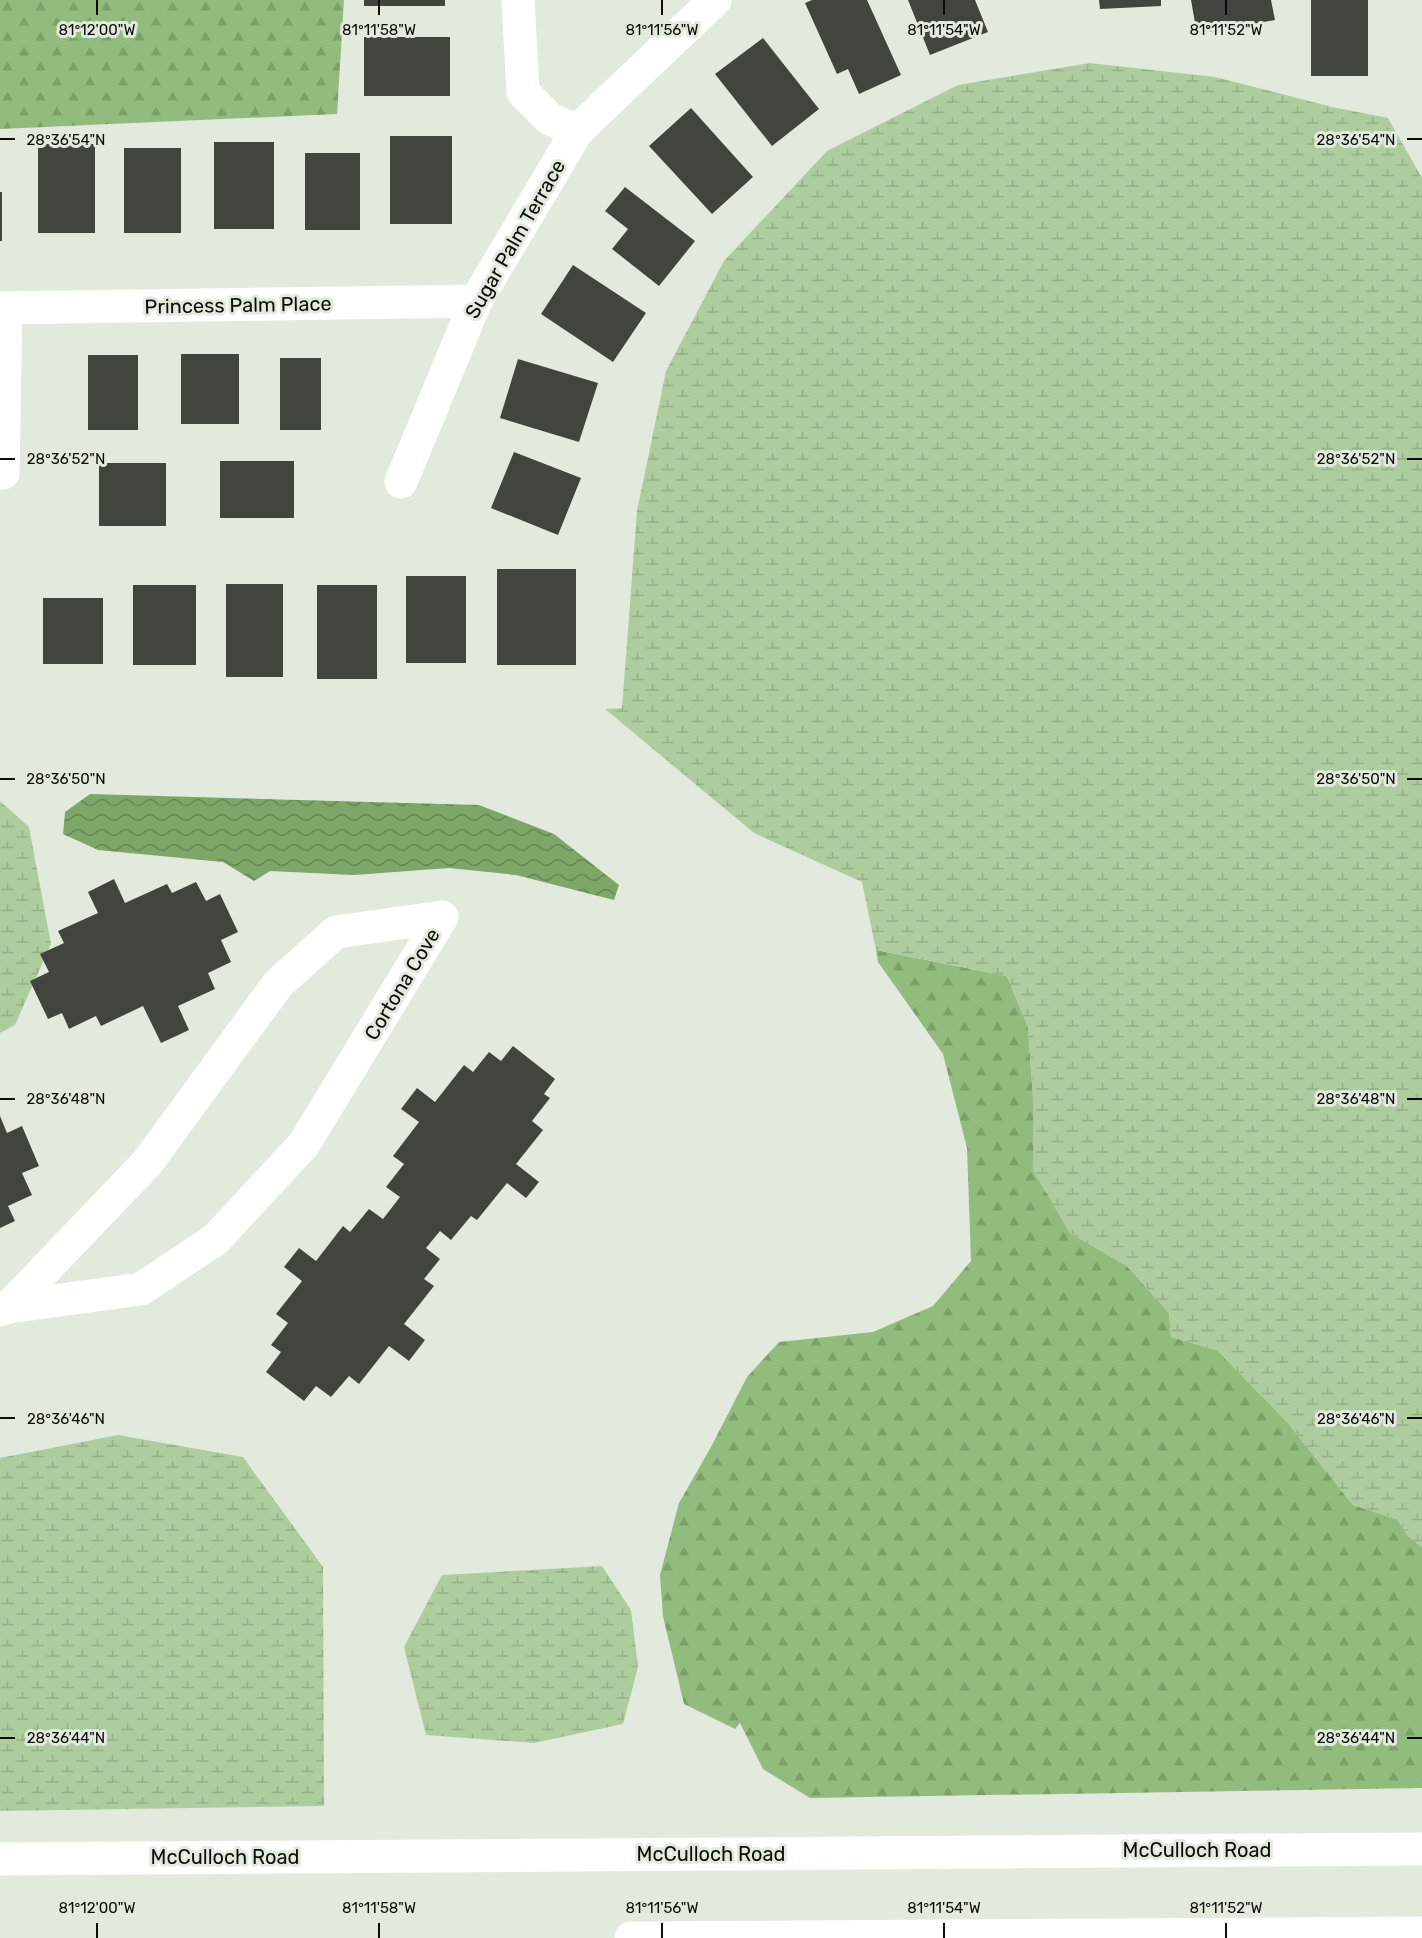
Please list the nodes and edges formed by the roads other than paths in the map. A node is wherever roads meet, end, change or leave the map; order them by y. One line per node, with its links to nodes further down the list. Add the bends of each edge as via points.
1 (518, 0): 3 (street, via 524,92 550,119)
2 (715, 0): 3 (street, Sugar Palm Terrace)
3 (577, 131): 4 (street, Sugar Palm Terrace)
4 (476, 301): 5 (street, Princess Palm Place); 7 (street, Sugar Palm Terrace)
5 (3, 308): 6 (street)
6 (3, 473)
7 (400, 482)
8 (4, 1309): 8 (street, Cortona Cove, via 147,1163 278,984 336,932 442,917 304,1144 216,1239 141,1289)
9 (1422, 1849): 10 (street, McCulloch Road)
10 (0, 1859)
11 (1422, 1933): 12 (street)
12 (631, 1938)

